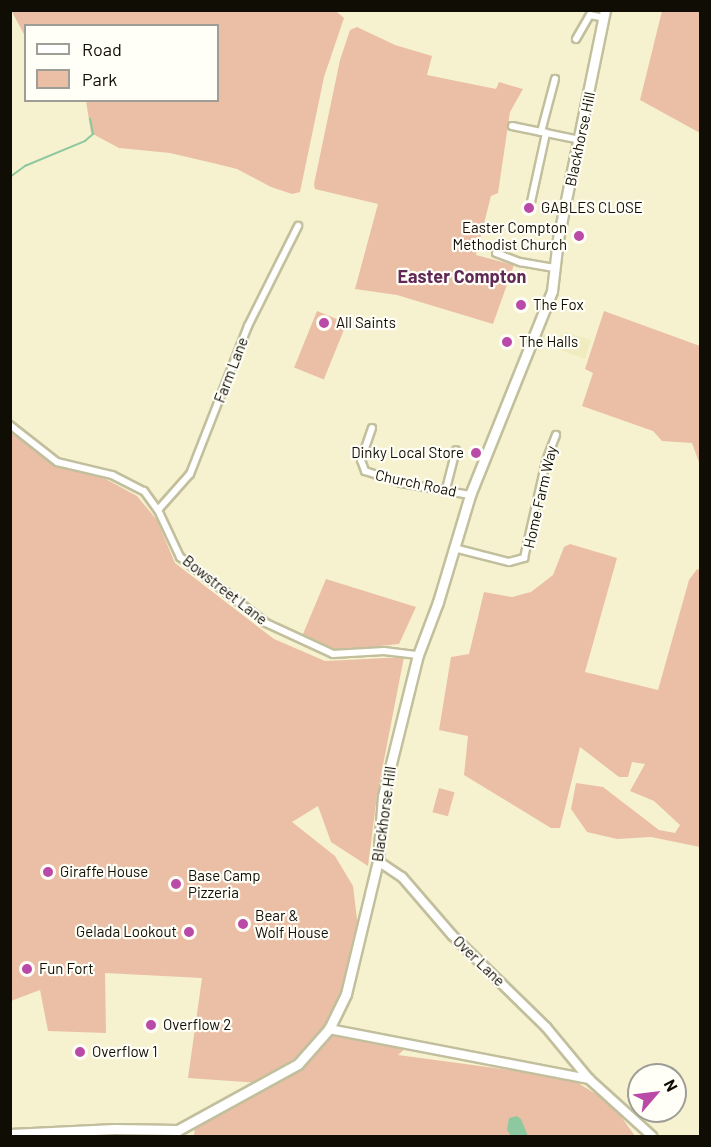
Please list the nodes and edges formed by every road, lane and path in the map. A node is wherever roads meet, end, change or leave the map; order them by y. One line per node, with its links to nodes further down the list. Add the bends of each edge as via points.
1 (604, 14): 2 (street, via 590,15); 8 (main road, Blackhorse Hill)
2 (576, 39)
3 (555, 78): 4 (street)
4 (552, 90): 5 (street); 7 (street)
5 (560, 92)
6 (512, 126): 7 (street)
7 (543, 132): 8 (street); 9 (street)
8 (580, 140): 12 (main road, Blackhorse Hill)
9 (531, 202)
10 (298, 226): 19 (street, Farm Lane, via 248,326 190,474)
11 (496, 253): 12 (street)
12 (555, 268): 18 (main road, Blackhorse Hill, via 547,306)
13 (10, 425): 19 (street, Bowstreet Lane, via 57,462 134,484)
14 (362, 432): 17 (street, Church Road, via 371,431 361,460 365,471 401,483)
15 (556, 435): 20 (street, Home Farm Way, via 546,461 524,558 509,562)
16 (456, 450): 17 (street)
17 (446, 489): 18 (street, Church Road)
18 (470, 495): 20 (main road, Blackhorse Hill)
19 (158, 510): 21 (street, Bowstreet Lane, via 180,557 266,623 333,654 384,651)
20 (454, 548): 21 (main road, Blackhorse Hill)
21 (418, 655): 22 (main road, Blackhorse Hill, via 384,796)
22 (378, 861): 23 (main road, Blackhorse Hill, via 346,994); 24 (street, Over Lane, via 402,877 452,935 546,1027)
23 (329, 1029): 25 (street); 28 (main road, Blackhorse Hill, via 298,1064 178,1130)
24 (576, 1064): 25 (street); 26 (street, Over Lane)
25 (558, 1073): 26 (street)
26 (589, 1079): 29 (street, Over Lane)
27 (10, 1134): 28 (main road, Blackhorse Hill)
28 (49, 1134)
29 (652, 1137)

